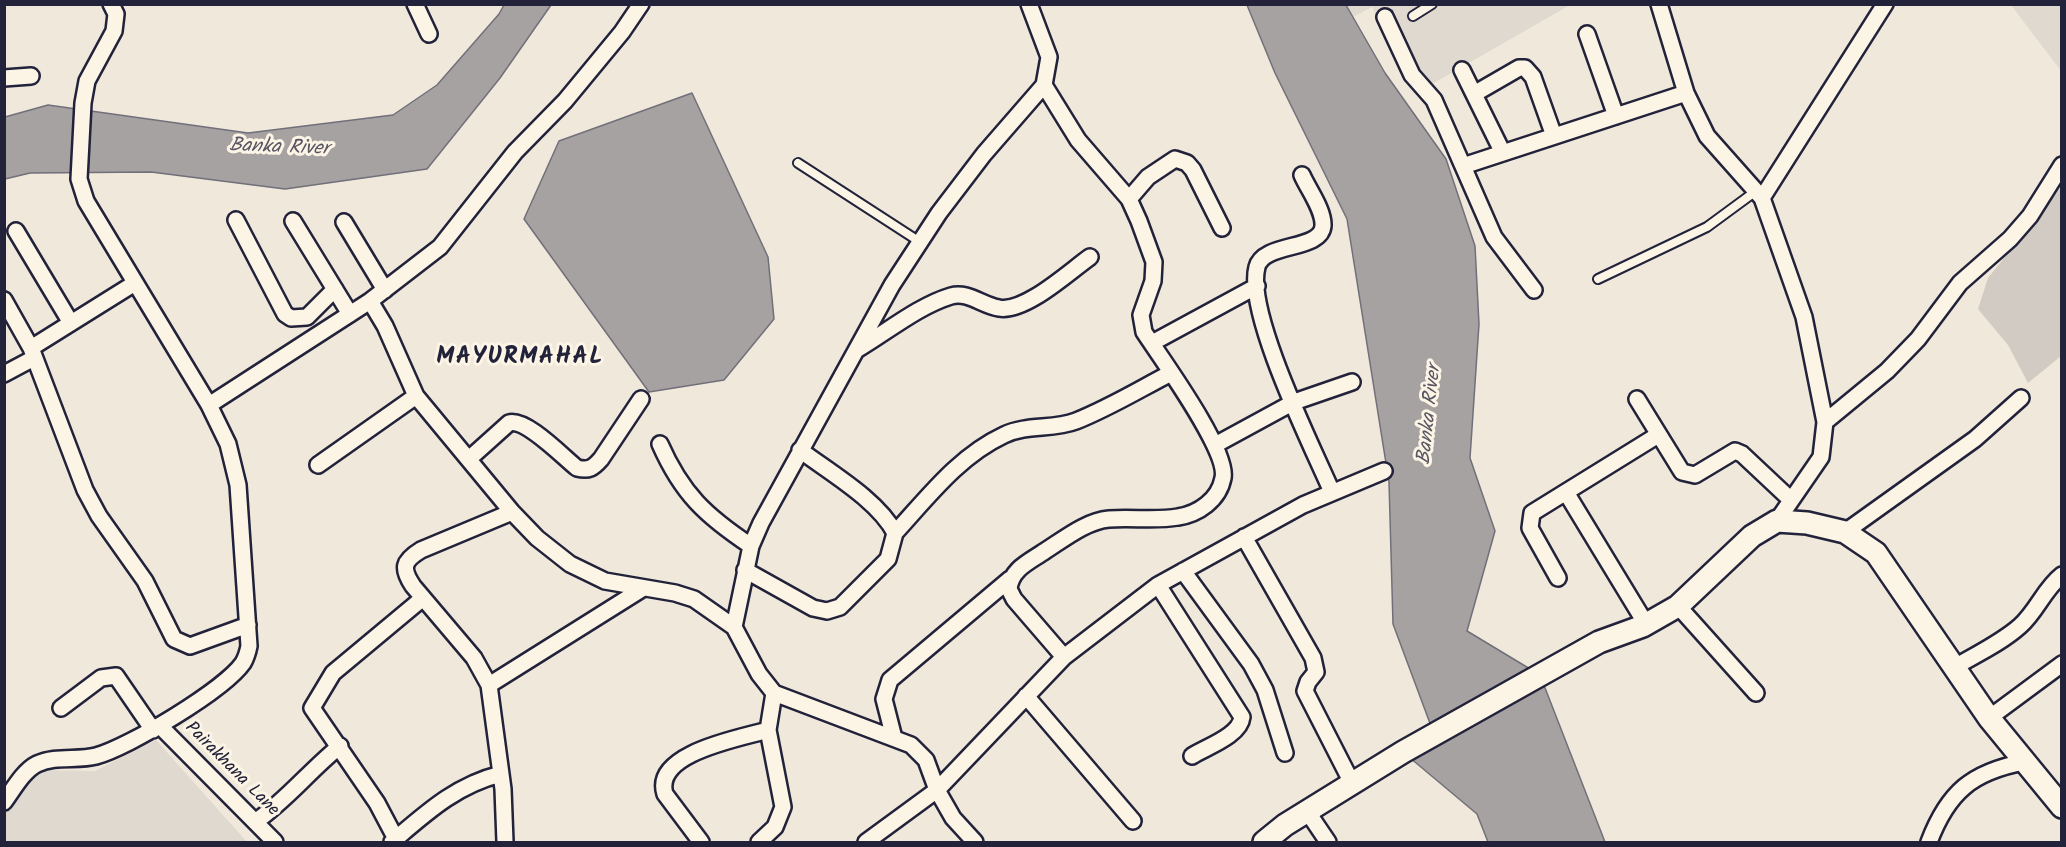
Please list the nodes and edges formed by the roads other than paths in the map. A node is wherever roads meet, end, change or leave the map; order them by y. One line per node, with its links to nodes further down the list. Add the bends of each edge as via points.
1 (111, 4): 35 (street, via 116,14 114,31 87,81 79,179 86,201)
2 (415, 4): 10 (street)
3 (641, 4): 38 (street, via 580,84 515,152 440,247)
4 (1029, 4): 15 (street, via 1049,57)
5 (1432, 4): 8 (lane)
6 (1659, 4): 16 (street)
7 (1885, 4): 25 (street)
8 (1413, 16)
9 (1385, 17): 23 (street, via 1412,75 1434,100)
10 (429, 34)
11 (1587, 34): 18 (street)
12 (1462, 70): 17 (street)
13 (31, 76): 14 (street)
14 (4, 78)
15 (1044, 85): 26 (street, via 1094,162); 32 (street, via 984,154)
16 (1686, 93): 18 (street); 25 (street, via 1707,136)
17 (1474, 94): 19 (street, via 1525,68 1533,77); 20 (street)
18 (1616, 116): 19 (street)
19 (1554, 136): 20 (street)
20 (1503, 153): 23 (street)
21 (798, 163): 32 (lane)
22 (2061, 165): 56 (street, via 2030,216 2010,239 1960,282 1918,339 1887,371)
23 (1463, 166): 39 (street, via 1494,237)
24 (1302, 175): 36 (street, via 1321,215 1320,234 1263,258 1257,267)
25 (1759, 194): 34 (lane, via 1707,227); 56 (street, via 1804,317)
26 (1129, 199): 30 (street, via 1148,177 1175,159 1193,170); 44 (street, via 1155,262 1141,315 1144,332)
27 (236, 220): 37 (street, via 285,314 291,318 307,317)
28 (293, 221): 37 (street)
29 (344, 222): 38 (street)
30 (1222, 228)
31 (16, 231): 43 (street)
32 (920, 242): 45 (street)
33 (1090, 256): 45 (street, via 1016,307 1001,309 967,296 952,296)
34 (1598, 279)
35 (135, 283): 43 (street); 55 (street)
36 (1257, 286): 44 (street); 54 (street, via 1266,338)
37 (335, 290): 42 (street)
38 (386, 290): 41 (street)
39 (1534, 290)
40 (4, 300): 46 (street)
41 (370, 301): 42 (street); 50 (street)
42 (350, 314): 55 (street)
43 (71, 323): 46 (street)
44 (1152, 343): 48 (street)
45 (856, 351): 60 (street)
46 (32, 353): 47 (street); 83 (street, via 85,490 140,573 174,639 190,645)
47 (4, 374)
48 (1171, 374): 59 (street); 69 (street, via 1075,421 1006,434 981,448 956,468)
49 (1352, 382): 54 (street)
50 (416, 396): 61 (street); 62 (street)
51 (2020, 398): 70 (street, via 1975,440)
52 (641, 399): 61 (street, via 594,467 586,470 577,468 515,421)
53 (1636, 399): 57 (street)
54 (1294, 402): 59 (street); 64 (street)
55 (209, 405): 83 (street, via 228,444 238,485)
56 (1825, 422): 66 (street, via 1821,457)
57 (1658, 435): 65 (street); 66 (street, via 1677,466 1688,475 1695,475 1735,451)
58 (660, 444): 72 (street, via 683,488 707,514)
59 (1215, 446): 77 (street, via 1224,478 1214,497 1198,512 1178,517 1097,522 1078,529)
60 (800, 450): 69 (street, via 878,509); 72 (street)
61 (470, 458): 67 (street)
62 (318, 465)
63 (1384, 471): 64 (street)
64 (1332, 492): 71 (street)
65 (1567, 494): 76 (street, via 1538,508 1529,520); 82 (street)
66 (1791, 500): 68 (street)
67 (512, 512): 79 (street, via 570,564 605,581); 80 (street, via 409,557 404,564 405,573)
68 (1777, 521): 70 (street); 81 (street, via 1752,536)
69 (895, 532): 73 (street, via 888,559 840,607 827,611 813,608)
70 (1845, 532): 87 (street, via 1876,553)
71 (1244, 537): 74 (street); 102 (street, via 1313,658 1316,672 1305,691)
72 (751, 546): 73 (street)
73 (745, 570): 84 (street)
74 (1183, 571): 78 (street); 98 (street, via 1251,664 1265,690)
75 (2061, 575): 87 (street, via 2020,626)
76 (1558, 578)
77 (1010, 579): 85 (street, via 1014,599); 96 (street, via 890,681 884,699)
78 (1158, 585): 85 (street); 99 (street, via 1242,717 1233,731)
79 (642, 589): 84 (street, via 694,599); 88 (street)
80 (423, 598): 88 (street, via 474,658); 97 (street, via 333,673 313,704 313,712)
81 (1678, 606): 82 (street); 90 (street)
82 (1646, 624): 102 (street, via 1599,642)
83 (248, 625): 94 (street, via 249,646 244,662 232,675)
84 (734, 627): 89 (street)
85 (1064, 657): 91 (street)
86 (2061, 664): 93 (street)
87 (1953, 668): 93 (street)
88 (489, 685): 101 (street)
89 (774, 693): 95 (street); 96 (street)
90 (1756, 693)
91 (1026, 696): 103 (street); 107 (street)
92 (61, 708): 94 (street, Pairakhana Lane, via 102,678 116,676)
93 (1989, 718): 100 (street)
94 (156, 728): 105 (street, via 113,751 36,764); 108 (street, Pairakhana Lane)
95 (768, 730): 113 (street, via 684,757 664,777 665,794); 114 (street, via 783,807 775,827)
96 (894, 738): 103 (street, via 910,745 926,760)
97 (340, 746): 108 (street); 110 (street, via 377,803)
98 (1285, 753)
99 (1192, 756)
100 (2024, 762): 104 (street); 118 (street, via 1994,768 1969,782 1945,808)
101 (501, 774): 110 (street, via 454,791); 112 (street)
102 (1352, 783): 106 (street)
103 (937, 790): 109 (street); 115 (street)
104 (2059, 800)
105 (4, 802)
106 (1307, 811): 116 (street); 117 (street)
107 (1132, 821)
108 (255, 822): 111 (street, Pairakhana Lane)
109 (969, 840)
110 (394, 841)
111 (275, 843)
112 (505, 843)
113 (701, 843)
114 (759, 843)
115 (866, 843)
116 (1264, 843)
117 (1328, 843)
118 (1929, 843)

